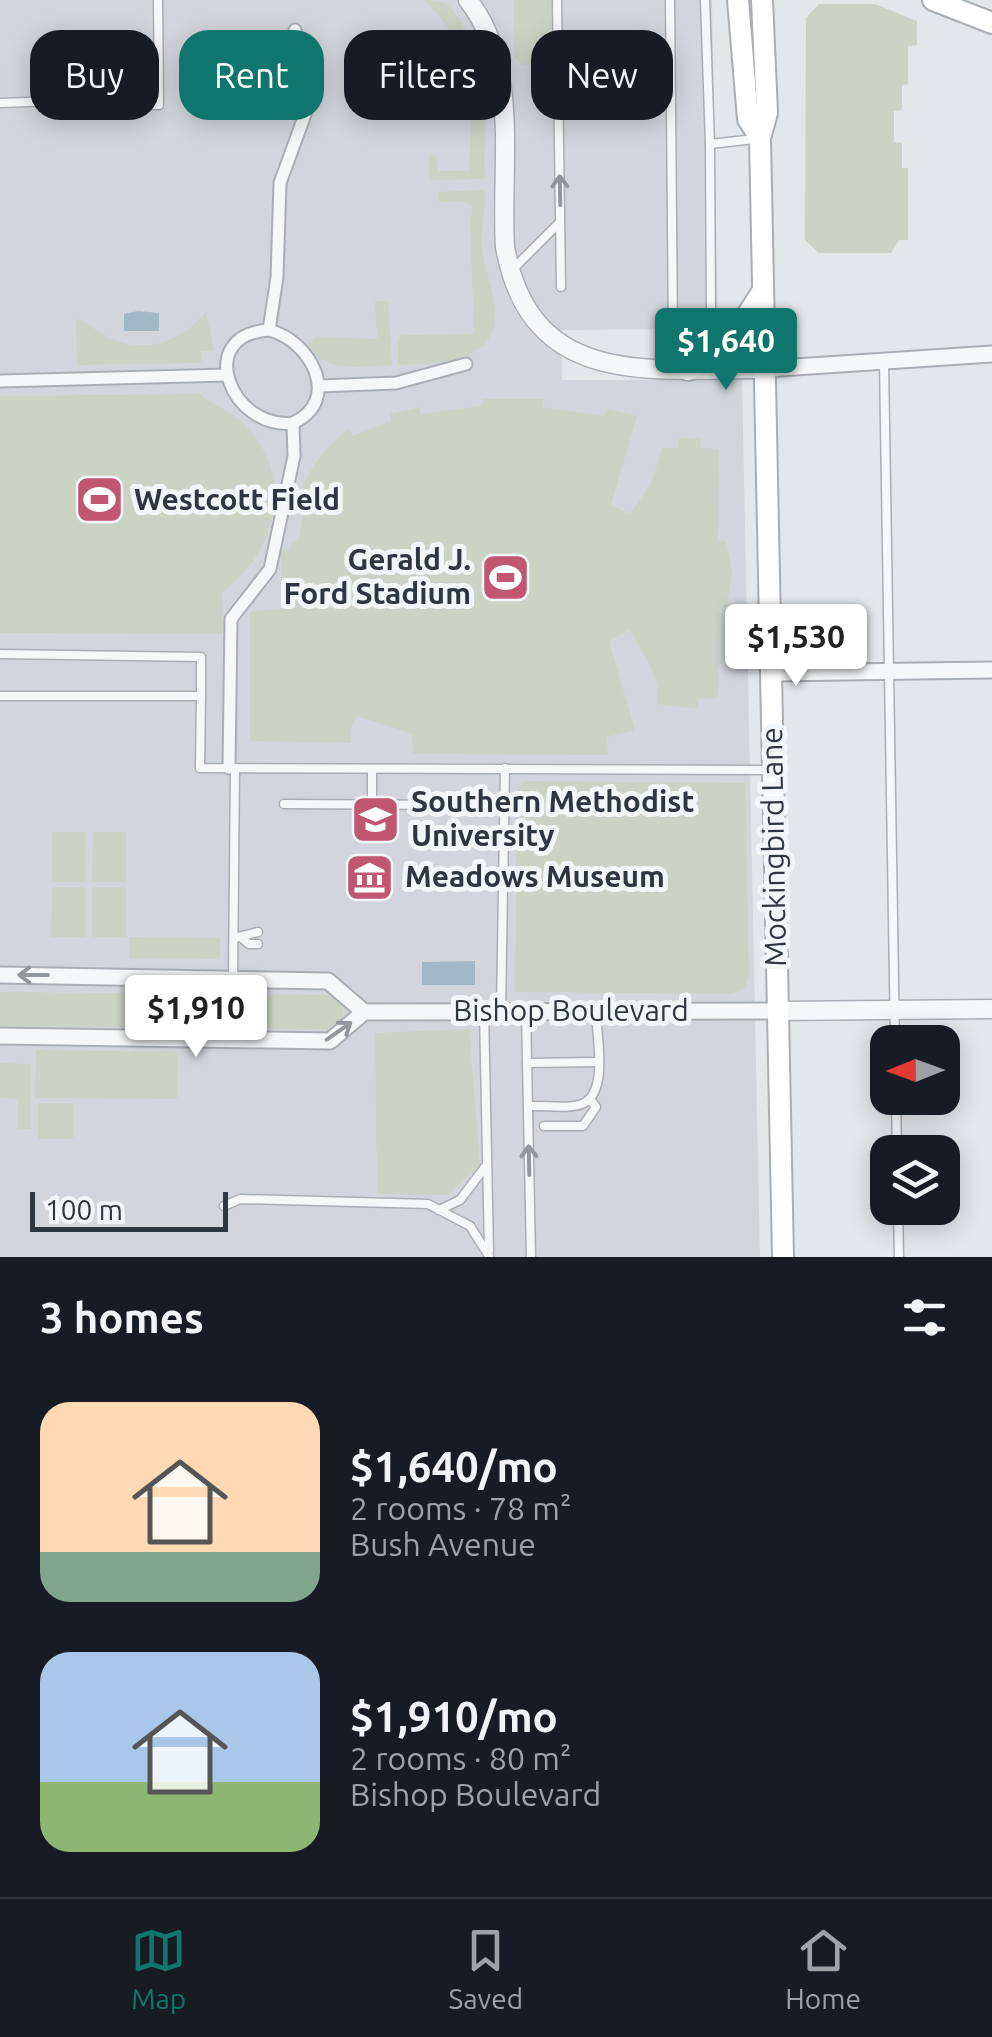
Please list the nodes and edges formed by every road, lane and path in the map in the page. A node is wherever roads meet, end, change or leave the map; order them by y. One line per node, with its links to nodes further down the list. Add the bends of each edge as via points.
1 (158, 0): 10 (lane)
2 (468, 0): 17 (street, via 492,38 500,68)
3 (557, 0): 16 (lane, one-way to 3)
4 (670, 0): 21 (lane)
5 (705, 0): 15 (lane)
6 (738, 0): 14 (main road, Mockingbird Lane, via 748,119)
7 (933, 0): 9 (main road)
8 (763, 4): 14 (main road, Mockingbird Lane, via 767,113)
9 (992, 23)
10 (158, 30)
11 (30, 102): 12 (lane)
12 (0, 103)
13 (303, 120): 20 (street, via 280,183 278,277)
14 (760, 138): 15 (lane); 19 (main road, Mockingbird Lane)
15 (710, 144): 21 (lane, via 711,316 703,328)
16 (560, 222): 17 (lane); 18 (lane)
17 (509, 272): 26 (street, via 533,316 574,353 612,367)
18 (561, 288)
19 (763, 291): 25 (main road, Mockingbird Lane); 26 (main road, via 726,348)
20 (269, 330): 27 (street, via 234,345); 29 (street, via 303,349)
21 (673, 332): 26 (lane)
22 (992, 354): 23 (street)
23 (884, 362): 25 (street); 33 (lane)
24 (466, 364): 29 (street, via 396,383)
25 (765, 369): 26 (street); 34 (main road, Mockingbird Lane)
26 (681, 370)
27 (227, 375): 28 (street); 30 (street, via 252,412)
28 (0, 382)
29 (319, 386): 30 (street, via 310,412)
30 (293, 423): 37 (street, via 294,456 270,569 231,619)
31 (0, 654): 36 (lane, via 201,657)
32 (992, 670): 33 (street)
33 (891, 672): 34 (street); 53 (lane)
34 (771, 673): 40 (main road, Mockingbird Lane)
35 (0, 696): 36 (lane)
36 (201, 696): 37 (lane, via 200,768)
37 (232, 768): 39 (lane); 45 (lane)
38 (506, 768): 39 (lane); 40 (lane); 50 (lane)
39 (372, 770): 42 (lane)
40 (772, 770): 55 (main road, Mockingbird Lane)
41 (284, 804): 42 (lane)
42 (372, 804): 43 (lane)
43 (461, 805)
44 (258, 932): 45 (lane)
45 (238, 938): 46 (lane); 48 (lane)
46 (258, 944)
47 (0, 975): 48 (street, one-way to 47)
48 (233, 979): 56 (street, via 328,981)
49 (992, 1008): 53 (street)
50 (501, 1010): 51 (street, Bishop Boulevard); 54 (street, Bishop Boulevard)
51 (526, 1010): 52 (street, Bishop Boulevard); 60 (lane)
52 (596, 1010): 55 (street, Bishop Boulevard); 59 (lane)
53 (894, 1010): 55 (street); 57 (lane)
54 (484, 1011): 56 (street, Bishop Boulevard); 64 (lane)
55 (778, 1011): 70 (main road, Mockingbird Lane)
56 (364, 1012): 58 (street, one-way to 56, via 330,1041)
57 (894, 1025)
58 (0, 1036)
59 (597, 1062): 60 (lane); 61 (lane)
60 (527, 1063): 62 (lane)
61 (590, 1099): 62 (lane); 63 (lane, via 596,1107 584,1126)
62 (528, 1106): 69 (lane, one-way to 62)
63 (544, 1126)
64 (487, 1164): 66 (lane, via 460,1200); 68 (lane)
65 (224, 1206): 66 (lane, via 240,1199 417,1202)
66 (439, 1210): 68 (lane, via 470,1226)
67 (898, 1225): 71 (lane)
68 (489, 1256)
69 (531, 1257)
70 (783, 1257)
71 (899, 1257)

